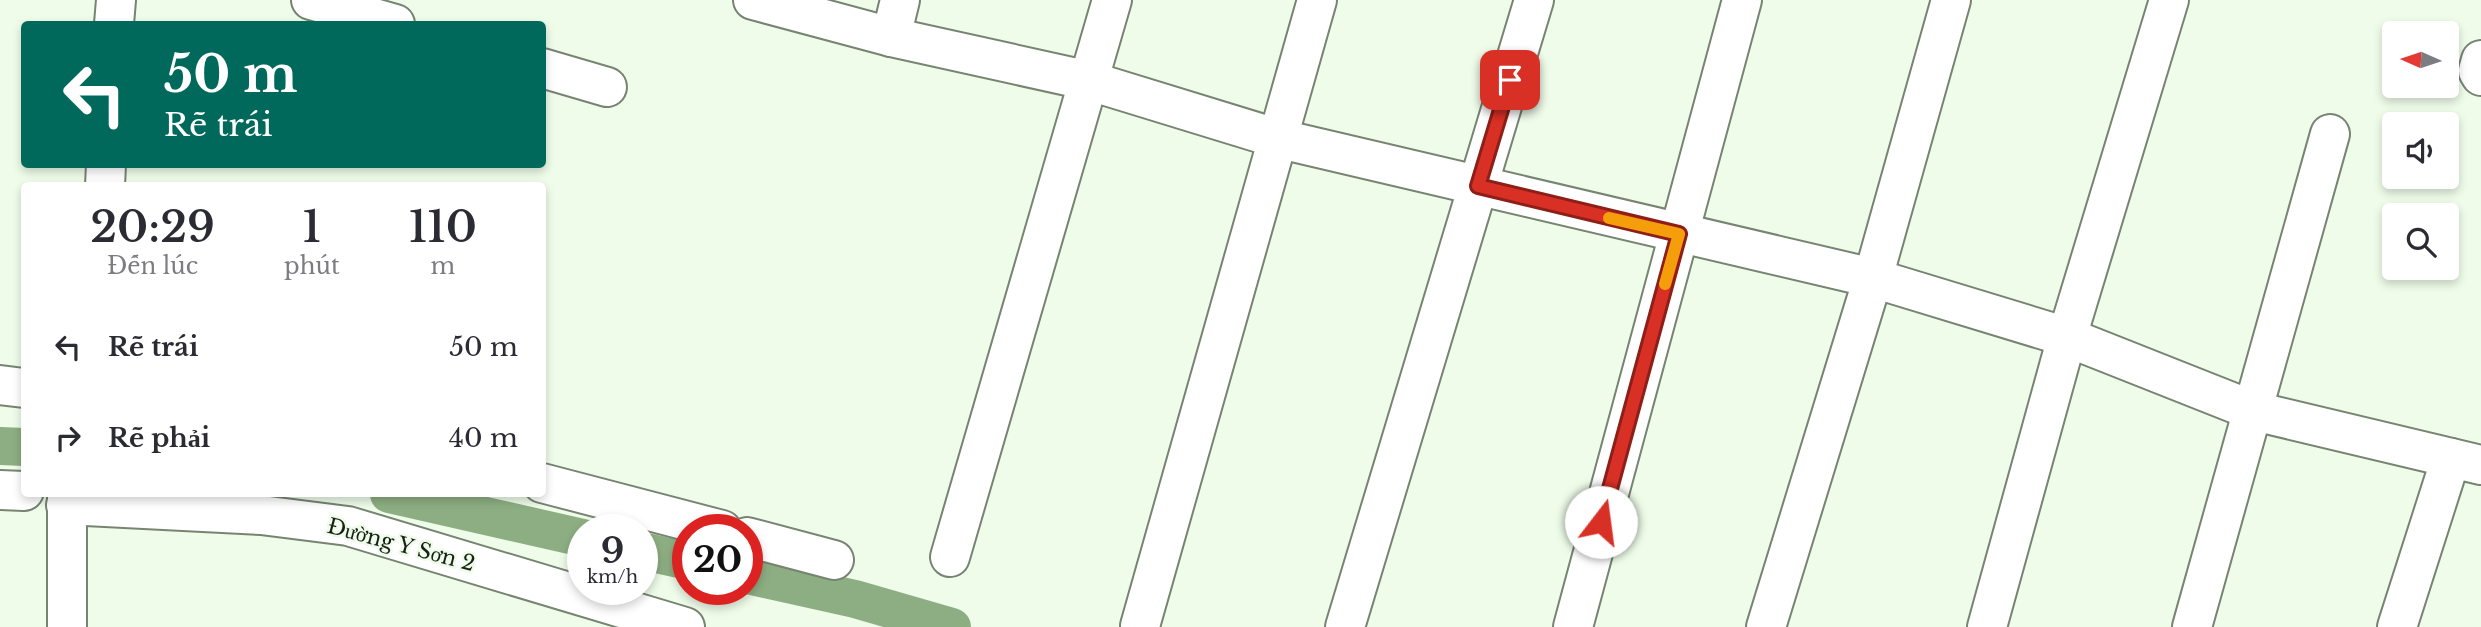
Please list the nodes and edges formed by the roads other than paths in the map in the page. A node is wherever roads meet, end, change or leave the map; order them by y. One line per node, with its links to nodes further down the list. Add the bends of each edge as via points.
1 (116, 0): 11 (street)
2 (312, 0): 12 (street)
3 (753, 0): 13 (street)
4 (900, 0): 13 (street)
5 (1112, 0): 17 (street)
6 (1317, 0): 20 (street)
7 (1534, 0): 21 (street)
8 (1742, 0): 22 (street)
9 (1951, 0): 23 (street)
10 (2169, 0): 24 (street)
11 (114, 21)
12 (385, 21)
13 (891, 37): 17 (street)
14 (2481, 60): 16 (street)
15 (546, 69): 18 (street)
16 (2481, 76)
17 (1090, 81): 20 (street); 35 (street)
18 (607, 87)
19 (2330, 134): 27 (street)
20 (1276, 138): 21 (street); 37 (street)
21 (1478, 186): 22 (street); 40 (street)
22 (1679, 234): 23 (street); 41 (street)
23 (1873, 278): 24 (street); 42 (street)
24 (2067, 337): 27 (street); 43 (street)
25 (0, 385): 26 (street)
26 (21, 388)
27 (2254, 411): 28 (street); 44 (street)
28 (2466, 461): 45 (street)
29 (546, 484): 33 (street)
30 (0, 490): 31 (street)
31 (21, 491)
32 (67, 499): 38 (street); 39 (street, Đường Y Sơn 2, via 348,526)
33 (672, 517)
34 (763, 541): 36 (street)
35 (950, 557)
36 (834, 560)
37 (1140, 626)
38 (67, 627)
39 (685, 627)
40 (1345, 627)
41 (1573, 627)
42 (1766, 627)
43 (1987, 627)
44 (2192, 627)
45 (2396, 627)

